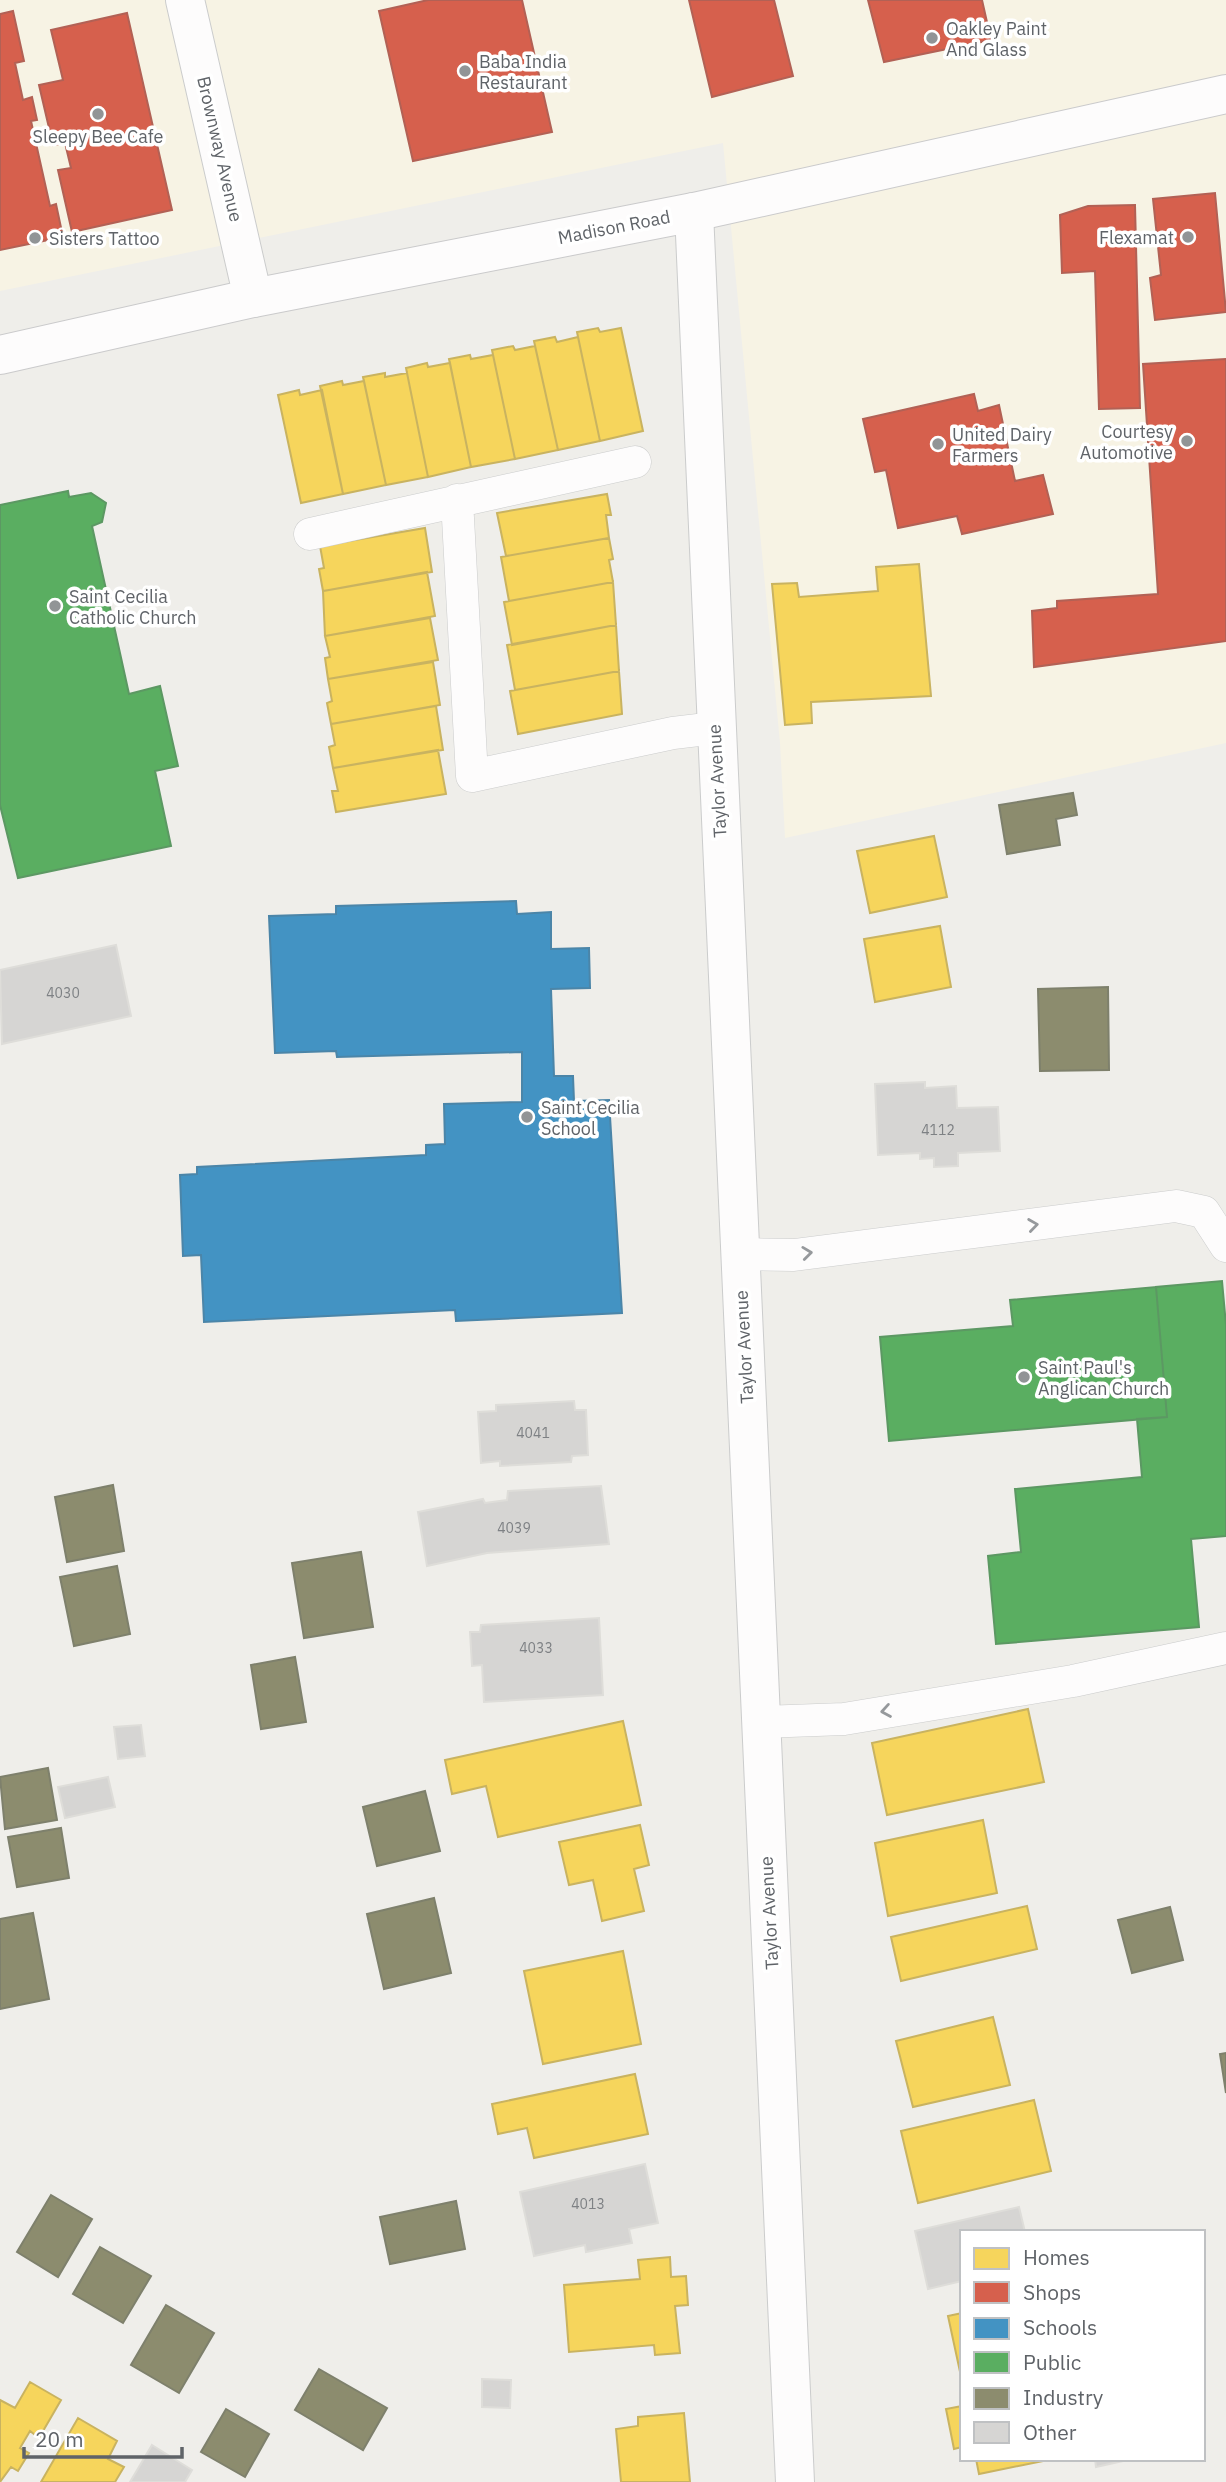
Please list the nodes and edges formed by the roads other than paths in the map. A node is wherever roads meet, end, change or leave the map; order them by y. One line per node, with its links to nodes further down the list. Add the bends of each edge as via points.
1 (185, 0): 4 (street, Brownway Avenue)
2 (1226, 94): 3 (street, Madison Road)
3 (694, 212): 4 (street, Madison Road); 9 (street, Taylor Avenue)
4 (253, 298): 5 (street, Madison Road)
5 (0, 355)
6 (635, 462): 7 (lane)
7 (457, 500): 8 (lane); 9 (lane, via 472,776)
8 (310, 534)
9 (715, 728): 11 (street, Taylor Avenue)
10 (1226, 1246): 11 (lane, one-way to 10, via 794,1255 1176,1206 1204,1212)
11 (739, 1254): 13 (street, Taylor Avenue)
12 (1226, 1648): 13 (lane, one-way to 13, via 1073,1681 844,1719)
13 (761, 1722): 14 (street, Taylor Avenue)
14 (795, 2482)

